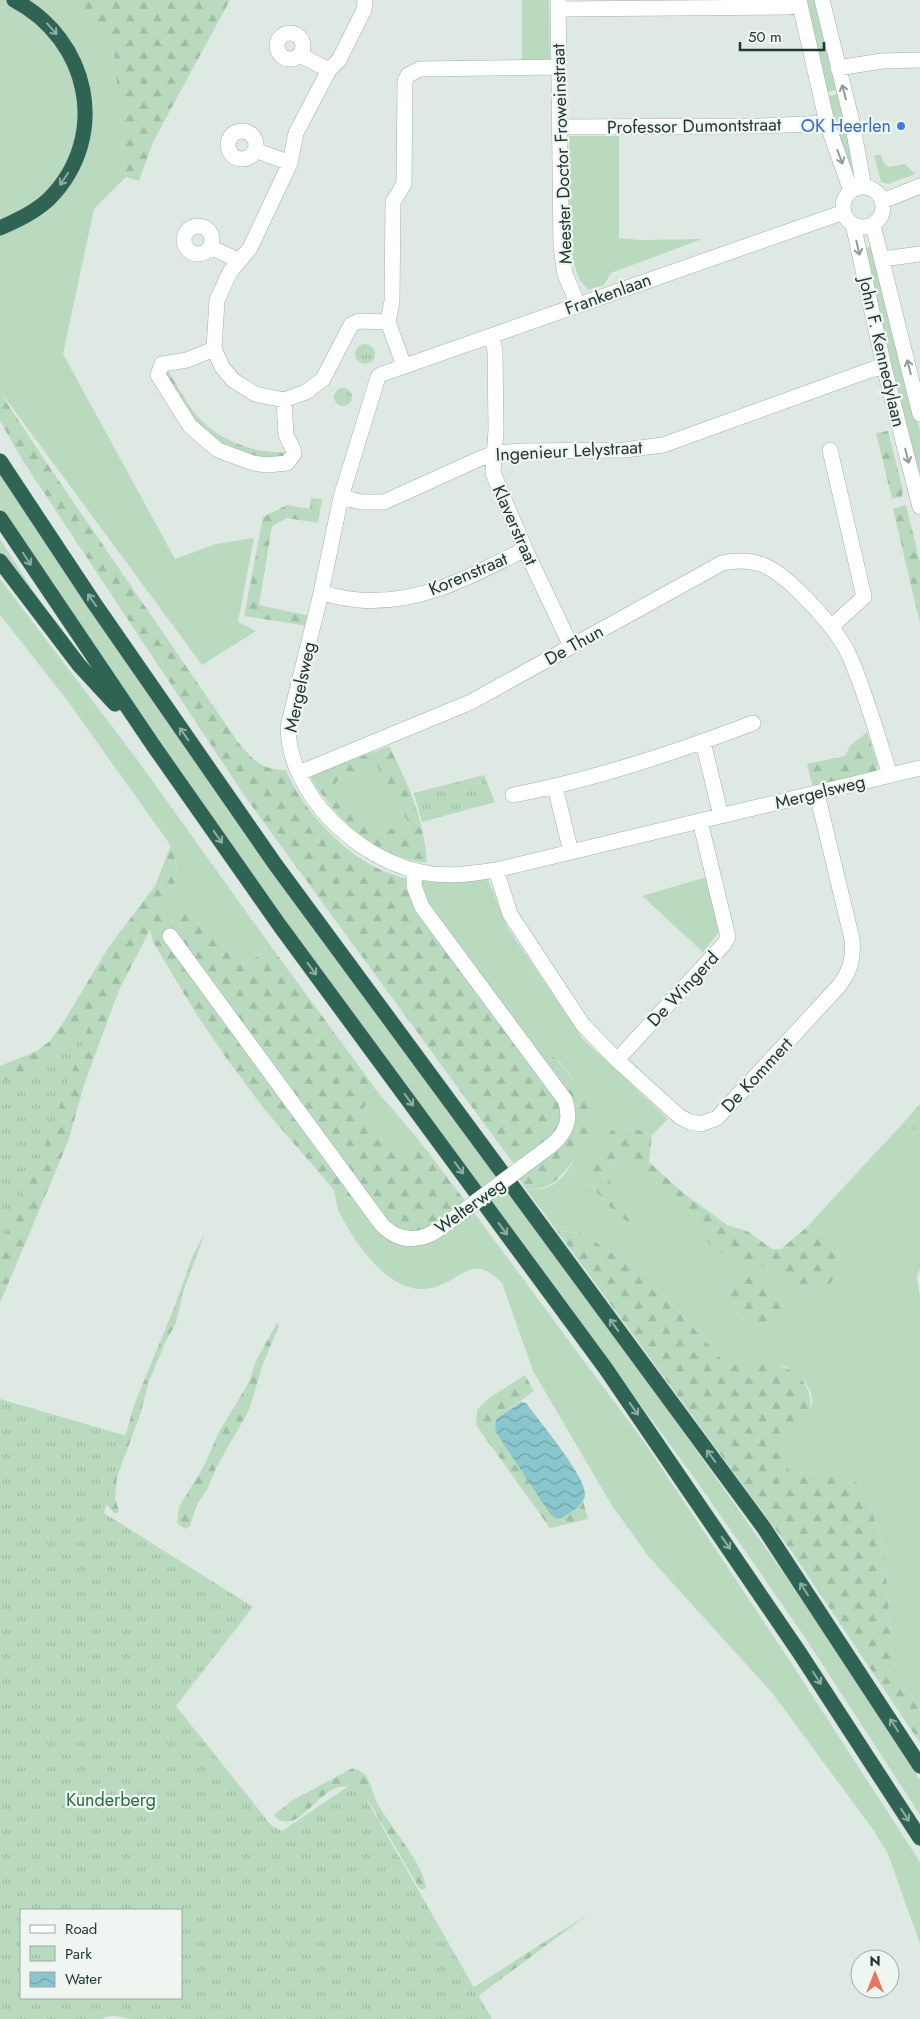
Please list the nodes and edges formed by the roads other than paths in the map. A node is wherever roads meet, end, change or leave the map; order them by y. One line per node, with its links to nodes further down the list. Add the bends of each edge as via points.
1 (14, 0): 21 (highway, one-way to 21, via 45,21 69,50 83,90 85,120 77,156 62,183 41,206)
2 (366, 0): 10 (street, via 339,60)
3 (822, 0): 9 (street)
4 (799, 2): 5 (street, via 788,7); 11 (street)
5 (558, 4): 8 (street, Meester Doctor Froweinstraat)
6 (300, 55): 10 (street)
7 (920, 60): 9 (street, via 882,61)
8 (559, 67): 12 (street, Meester Doctor Froweinstraat); 27 (street, via 420,69 408,75 405,81 404,184 393,202 392,301)
9 (838, 68): 16 (street, one-way to 9, via 859,171 852,122)
10 (329, 70): 14 (street, via 296,133)
11 (828, 123): 12 (street, Professor Dumontstraat); 16 (street, one-way to 16)
12 (560, 127): 26 (street, Meester Doctor Froweinstraat, via 561,254 565,274)
13 (255, 150): 14 (street)
14 (290, 163): 25 (street, via 250,248)
15 (920, 186): 17 (street)
16 (857, 189): 17 (street, via 878,192); 18 (street, via 844,201)
17 (883, 201): 20 (street, via 882,214)
18 (844, 212): 19 (street); 26 (street, Frankenlaan)
19 (853, 224): 20 (street, via 861,227); 31 (street, John F. Kennedylaan, one-way to 31)
20 (873, 225): 24 (street, John F. Kennedylaan)
21 (0, 228)
22 (210, 247): 25 (street)
23 (920, 254): 24 (street)
24 (883, 259): 34 (street, John F. Kennedylaan, one-way to 24)
25 (238, 260): 29 (street, via 217,300)
26 (578, 305): 28 (street, Frankenlaan)
27 (388, 322): 30 (street); 33 (street, via 359,321 351,325 323,379 306,392)
28 (492, 336): 30 (street, Frankenlaan); 36 (street, Klaverstraat, via 496,351)
29 (214, 348): 33 (street, via 222,368 233,380 255,394); 33 (street, via 187,360 162,364 158,374 190,426 218,450 253,463 288,463 294,449 286,435)
30 (404, 366): 32 (street, Frankenlaan, via 382,374)
31 (884, 367): 36 (street, Ingenieur Lelystraat, via 663,444 624,450); 39 (street, John F. Kennedylaan, one-way to 39)
32 (376, 382): 38 (street, Mergelsweg)
33 (284, 400)
34 (920, 414)
35 (830, 450): 44 (street, via 864,597)
36 (495, 453): 38 (street, Ingenieur Lelystraat, via 384,502 361,502); 41 (street, Klaverstraat, via 493,474)
37 (0, 461): 62 (highway, one-way to 37, via 764,1528 269,856)
38 (341, 497): 43 (street, Mergelsweg)
39 (919, 497)
40 (0, 518): 48 (highway, one-way to 48)
41 (525, 549): 43 (street, Korenstraat, via 461,581 419,595 358,600); 45 (street, Klaverstraat)
42 (0, 561): 48 (highway, via 79,665)
43 (321, 593): 50 (street, Mergelsweg, via 288,727 288,744)
44 (832, 626): 45 (street, De Thun, via 781,575 763,565 738,561 722,563); 51 (street, De Thun, via 849,655)
45 (571, 646): 50 (street, De Thun, via 471,702)
46 (753, 723): 47 (street)
47 (703, 742): 52 (street); 55 (street)
48 (153, 745): 63 (highway, one-way to 63, via 280,926 606,1369 794,1644)
49 (920, 768): 51 (street, Mergelsweg)
50 (299, 773): 59 (street, Mergelsweg, via 321,807 347,834 380,856)
51 (890, 775): 53 (street, Mergelsweg)
52 (555, 787): 54 (street); 57 (street)
53 (817, 794): 55 (street, Mergelsweg); 61 (street, De Kommert, via 852,939 852,962 847,975 713,1121 696,1124 685,1120)
54 (513, 795)
55 (721, 816): 56 (street, Mergelsweg)
56 (700, 821): 57 (street, Mergelsweg); 61 (street, De Wingerd, via 728,937)
57 (571, 852): 58 (street, Mergelsweg)
58 (496, 870): 59 (street, Mergelsweg, via 448,875); 61 (street, De Kommert, via 510,914 583,1025)
59 (415, 871): 60 (street, Welterweg, bridge, via 414,886 426,912 565,1100 568,1116 567,1125 558,1139 426,1237 412,1240 396,1236 382,1225)
60 (170, 936)
61 (617, 1060)
62 (920, 1766)
63 (920, 1838)

